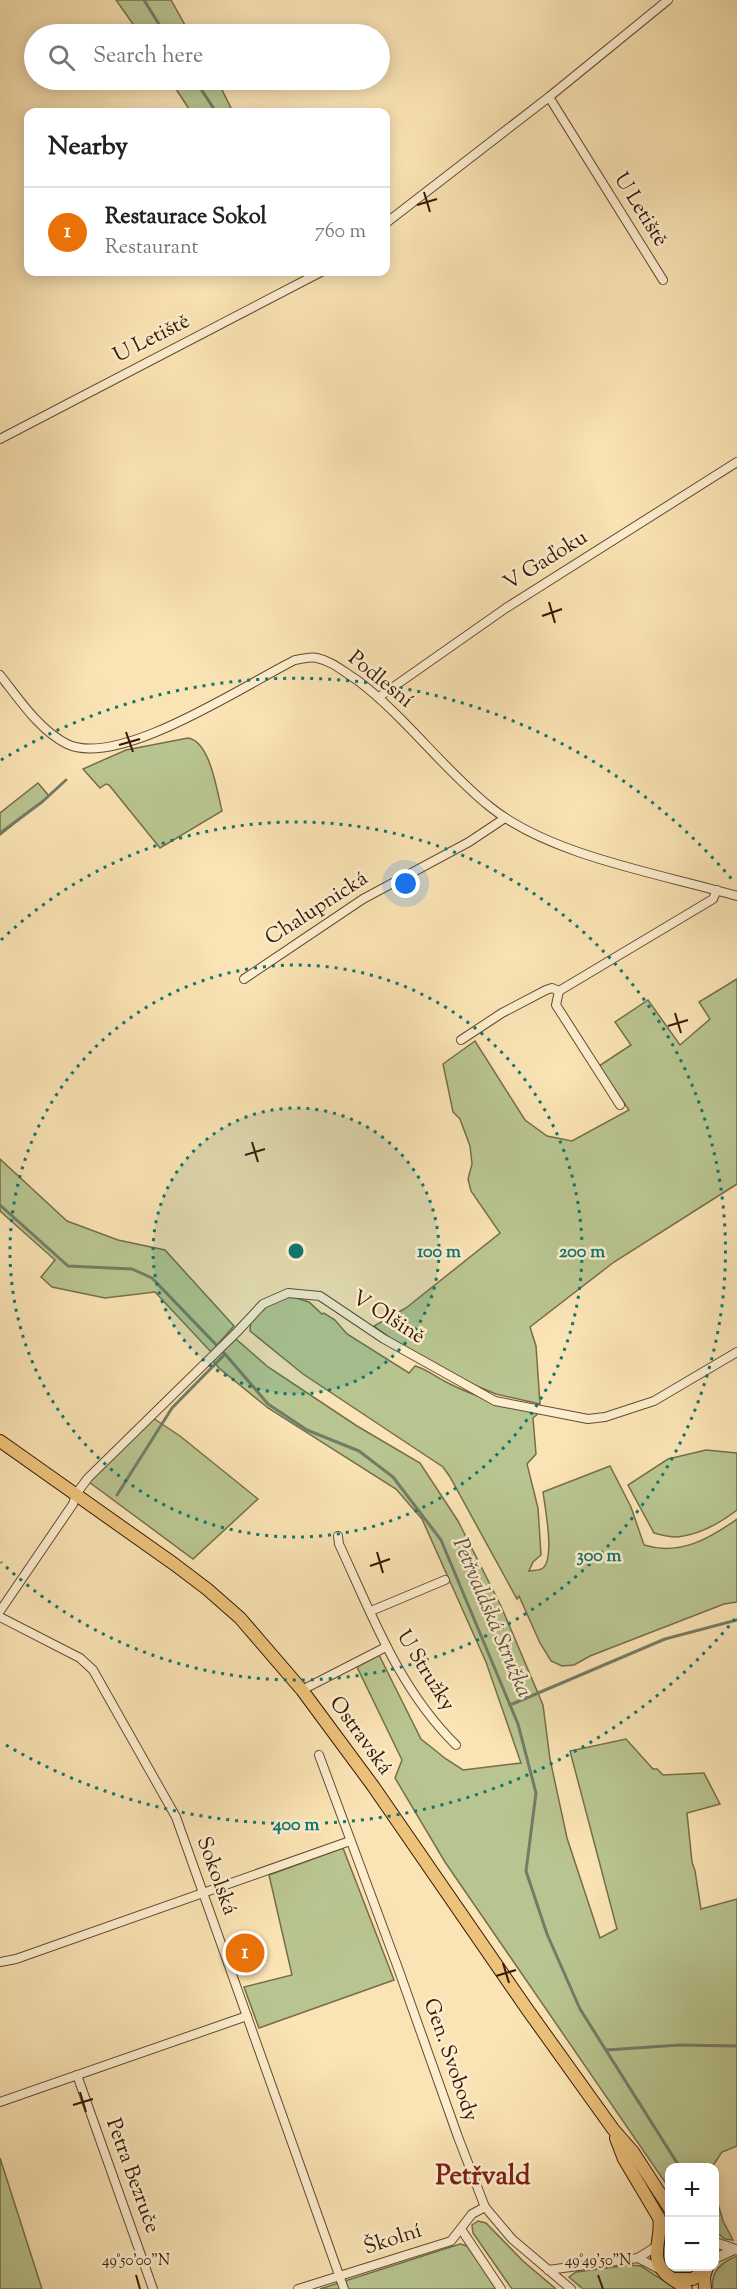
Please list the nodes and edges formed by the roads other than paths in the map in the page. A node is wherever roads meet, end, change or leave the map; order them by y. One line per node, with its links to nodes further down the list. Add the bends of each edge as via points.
1 (668, 0): 2 (street)
2 (549, 97): 3 (street); 5 (street, U Letiště)
3 (390, 220)
4 (313, 276): 6 (street, U Letiště)
5 (663, 280)
6 (0, 439)
7 (737, 462): 9 (street, V Gaďoku, via 506,608)
8 (0, 675): 9 (street, Podlesní, via 49,733 69,745 89,748 112,747 154,734 295,660 315,657 336,665)
9 (379, 697): 10 (street, Podlesní, via 488,806)
10 (505, 818): 11 (street, Podlesní, via 569,848); 13 (street, Chalupnická, via 469,842 363,899)
11 (717, 890): 12 (street, Podlesní); 14 (street, via 713,899)
12 (737, 896)
13 (244, 979)
14 (559, 991): 15 (street, via 546,990); 16 (street, via 556,1005)
15 (461, 1040)
16 (620, 1105)
17 (737, 1352): 19 (street, V Olšině, via 654,1401 588,1419 495,1401 384,1339 320,1296 288,1293 263,1304)
18 (0, 1441): 19 (main road, Ostravská)
19 (76, 1494): 22 (street, V Olšině); 26 (main road, Ostravská, via 207,1589 240,1618)
20 (338, 1536): 23 (street, U Stružky)
21 (445, 1580): 23 (street, U Stružky)
22 (0, 1611)
23 (371, 1611): 25 (street, U Stružky)
24 (0, 1617): 30 (street, Sokolská, via 80,1658 93,1670 176,1817)
25 (386, 1647): 26 (street); 27 (street, U Stružky, via 420,1705)
26 (302, 1690): 35 (main road, Ostravská)
27 (456, 1745)
28 (319, 1755): 29 (street, Gen. Svobody)
29 (350, 1841): 30 (street); 37 (street, Gen. Svobody)
30 (203, 1893): 31 (street); 32 (street, Sokolská)
31 (0, 1962)
32 (247, 2016): 33 (street); 49 (street, Sokolská)
33 (76, 2075): 34 (street); 51 (street, Petra Bezruče)
34 (0, 2102)
35 (613, 2129): 36 (main road, Ostravská, via 633,2152); 40 (main road, Ostravská, via 624,2158 659,2218)
36 (665, 2203)
37 (485, 2207): 38 (street, Školní, via 472,2214); 45 (street, Gen. Svobody, via 512,2239)
38 (461, 2229): 49 (street, Školní, via 451,2241); 54 (street)
39 (665, 2234): 40 (main road)
40 (658, 2242): 43 (street); 46 (main road, Ostravská)
41 (719, 2244): 42 (street)
42 (735, 2250): 44 (street)
43 (638, 2258): 45 (street); 46 (street)
44 (719, 2259)
45 (548, 2270): 55 (street, Gen. Svobody)
46 (662, 2270): 50 (main road)
47 (702, 2271): 50 (main road, via 693,2279)
48 (707, 2271): 57 (main road)
49 (340, 2276): 52 (street, Školní); 53 (street, Sokolská)
50 (676, 2279): 56 (main road)
51 (153, 2289)
52 (298, 2289)
53 (344, 2289)
54 (501, 2289)
55 (571, 2289)
56 (686, 2289)
57 (705, 2289)

